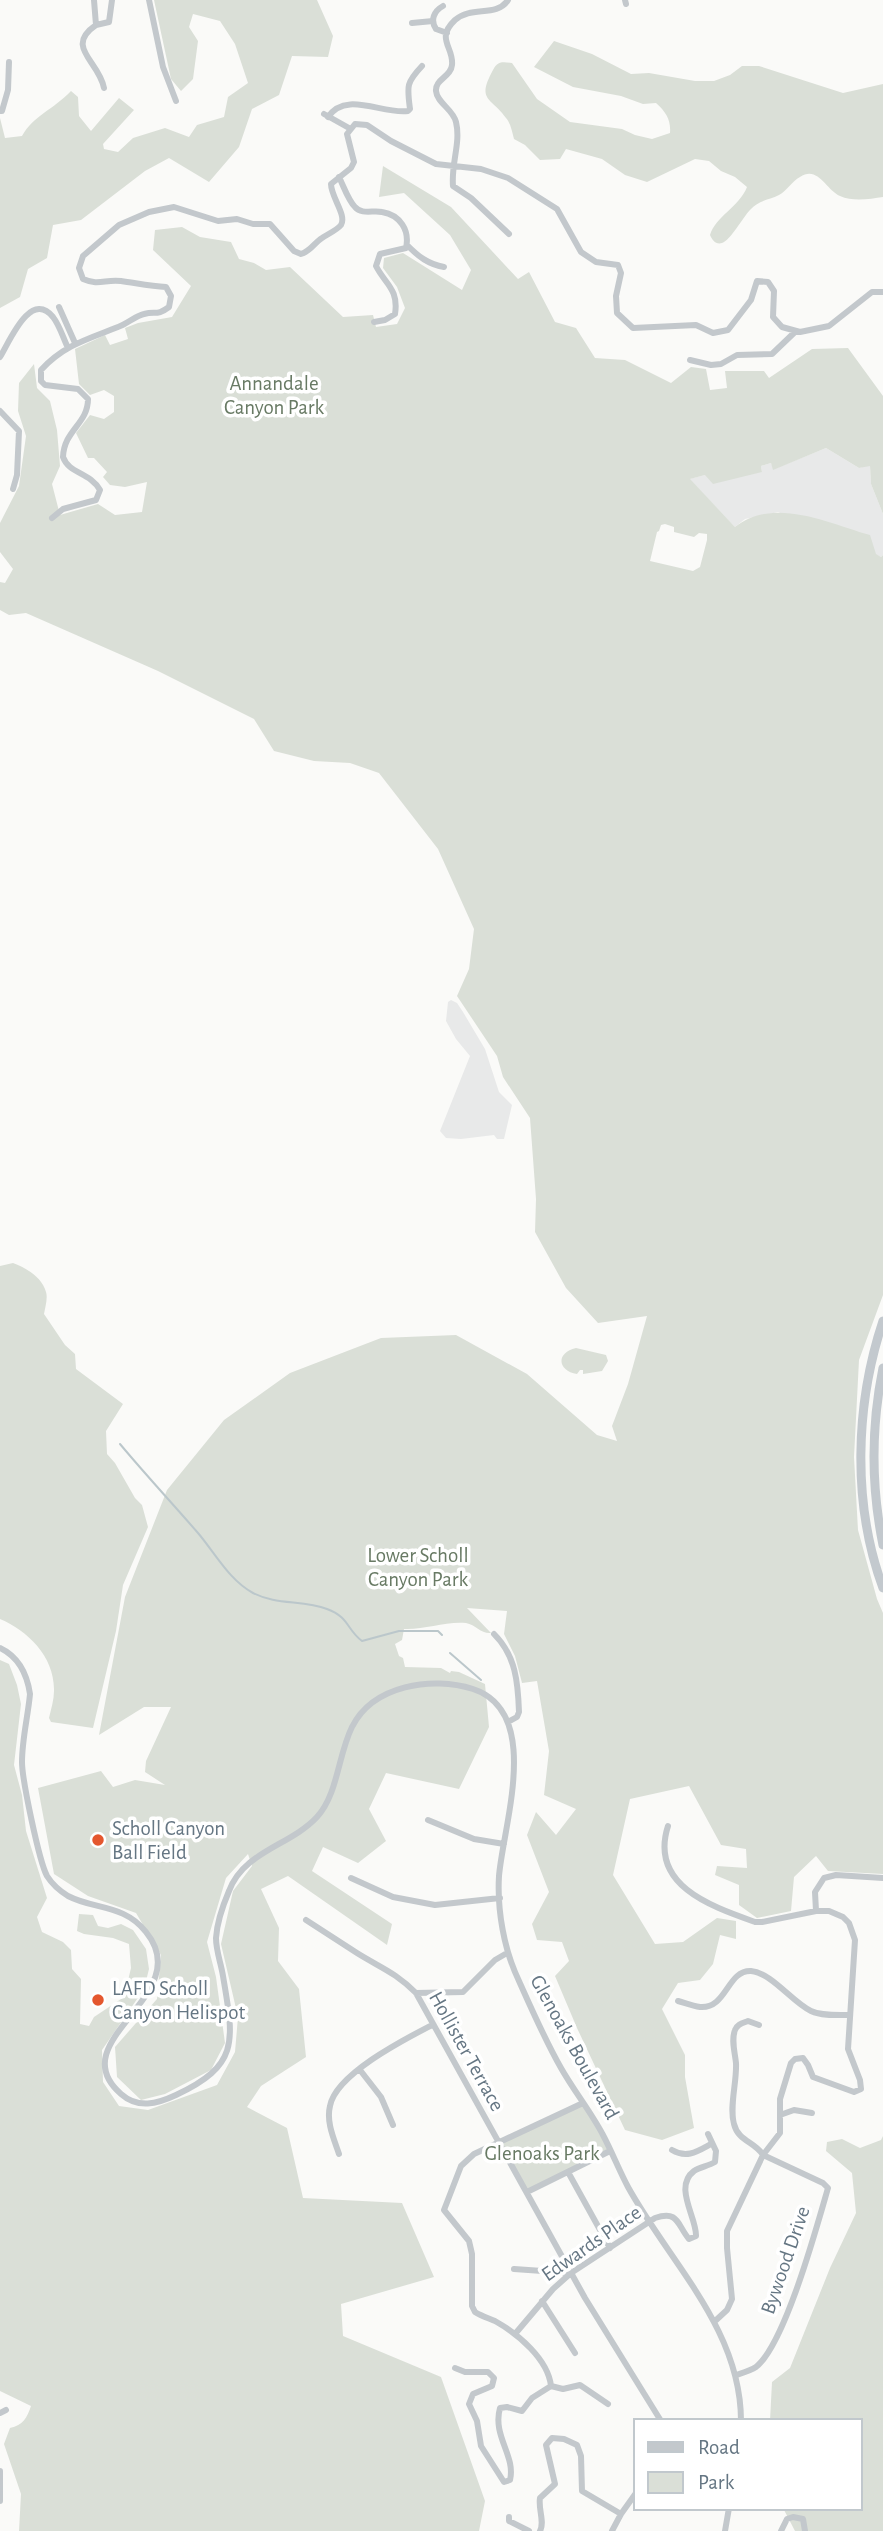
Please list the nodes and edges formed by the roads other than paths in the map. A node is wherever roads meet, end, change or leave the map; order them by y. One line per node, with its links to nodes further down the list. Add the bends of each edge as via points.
1 (94, 0): 8 (street)
2 (112, 0): 8 (street, via 109,22)
3 (149, 0): 13 (street, via 163,67)
4 (508, 0): 9 (street, via 496,10 464,15)
5 (443, 6): 6 (street)
6 (433, 21): 7 (street); 9 (street, via 436,29)
7 (412, 23)
8 (96, 25): 12 (street, via 82,38 82,46)
9 (447, 33): 16 (street, via 445,43 452,65 436,89 457,126)
10 (9, 62): 14 (street, via 8,90)
11 (422, 66): 15 (street, via 407,86 408,111 343,104 326,115)
12 (104, 88)
13 (176, 101)
14 (0, 111)
15 (349, 128): 16 (street, via 367,125 436,164); 17 (street, via 354,162)
16 (451, 167): 18 (street, via 453,186); 24 (street, via 481,169 508,178 557,209 581,252 596,262 618,265 617,313 634,328 696,325 713,333 728,330 751,300 757,281 768,282 774,291 773,317 782,327)
17 (339, 177): 19 (street, via 355,208 397,217 406,229); 25 (street, via 331,184 331,193 342,222 301,254 270,224 218,221 173,207 119,225 83,256 79,268 83,279 95,284 118,281 166,287 171,296 169,307)
18 (509, 234)
19 (407, 245): 20 (street, via 432,265); 23 (street, via 380,254 377,260 377,270 391,287 396,307 391,317)
20 (444, 267)
21 (883, 292): 24 (street, via 872,292 829,326)
22 (59, 307): 25 (street)
23 (373, 322)
24 (796, 331): 28 (street, via 772,354 737,355 711,365)
25 (75, 343): 26 (street)
26 (68, 348): 27 (street, via 55,320 48,313 31,311); 31 (street, via 41,370 41,381 78,389 88,399 80,422 67,436 63,457 100,490 96,500 63,509)
27 (0, 357)
28 (690, 360)
29 (0, 411): 30 (street, via 19,435)
30 (13, 489)
31 (52, 518)
32 (883, 1321): 36 (highway, via 863,1415)
33 (883, 1339): 36 (highway, via 867,1425)
34 (883, 1368): 38 (highway, via 873,1470)
35 (883, 1400): 37 (highway, via 878,1479)
36 (867, 1515): 39 (highway)
37 (883, 1518)
38 (883, 1545)
39 (883, 1588)
40 (495, 1634): 42 (street, via 513,1662 519,1712)
41 (0, 1648): 42 (street, via 20,1664 29,1684 22,1766 46,1874 74,1899 132,1918 155,1949 156,1972 150,1990 111,2039 107,2054 113,2085 124,2098 139,2104 157,2104 196,2086 214,2074 224,2059 230,2031 216,1944 230,1886 257,1857 303,1829 323,1809 347,1738 360,1715 393,1691 438,1685 477,1690)
42 (508, 1722): 45 (street, Glenoaks Boulevard, via 514,1786)
43 (428, 1820): 45 (street, via 474,1839)
44 (668, 1826): 49 (street, via 666,1864 673,1878 692,1894 755,1922)
45 (504, 1844): 48 (street, Glenoaks Boulevard)
46 (351, 1878): 48 (street, via 393,1897 435,1905)
47 (883, 1878): 49 (street, via 836,1874 824,1878 815,1892)
48 (500, 1898): 51 (street, Glenoaks Boulevard)
49 (816, 1911): 54 (street, via 843,1917 855,1940)
50 (306, 1920): 52 (street, Hollister Terrace, via 387,1968)
51 (507, 1953): 52 (street, via 463,1992); 58 (street, Glenoaks Boulevard, via 550,2046)
52 (415, 1993): 55 (street, Hollister Terrace)
53 (678, 2001): 54 (street, via 701,2007 713,2004 738,1975 752,1971 812,2011)
54 (849, 2015): 60 (street, via 848,2049 861,2087 854,2092 813,2077 806,2060 795,2059 780,2099)
55 (432, 2025): 57 (street); 63 (street, Hollister Terrace)
56 (759, 2025): 68 (street, via 748,2021 735,2030 733,2123 739,2135)
57 (360, 2070): 61 (street, via 381,2097); 67 (street, via 342,2083 329,2107)
58 (583, 2103): 63 (street); 66 (street, Glenoaks Boulevard)
59 (812, 2113): 60 (street, via 794,2110)
60 (780, 2115): 68 (street, via 779,2133)
61 (393, 2125)
62 (708, 2134): 64 (street)
63 (498, 2142): 70 (street, Hollister Terrace); 77 (street, via 461,2166 444,2210 469,2241 475,2312)
64 (711, 2144): 65 (street, via 694,2154); 71 (street, Edwards Place, via 715,2162 694,2171 687,2185 696,2236 689,2239 677,2220 668,2216)
65 (672, 2150)
66 (610, 2151): 69 (street); 71 (street, Glenoaks Boulevard)
67 (339, 2154)
68 (763, 2155): 76 (street, via 727,2231 732,2299); 80 (street, Bywood Drive, via 827,2185 828,2190 786,2316 763,2358)
69 (568, 2172): 70 (street); 72 (street)
70 (527, 2192): 74 (street, Hollister Terrace)
71 (650, 2222): 72 (street, Edwards Place); 76 (street, Glenoaks Boulevard)
72 (610, 2248): 74 (street, Edwards Place)
73 (514, 2269): 74 (street)
74 (571, 2273): 75 (street, Edwards Place); 83 (street, Hollister Terrace)
75 (542, 2301): 77 (street, Edwards Place); 78 (street)
76 (714, 2322): 80 (street, Glenoaks Boulevard)
77 (515, 2334): 81 (street, via 547,2367)
78 (575, 2353)
79 (455, 2368): 81 (street, via 488,2372 494,2378 492,2386 473,2394 470,2404 481,2446 506,2483 511,2469 498,2431 500,2409 522,2411)
80 (736, 2375): 84 (street, Glenoaks Boulevard)
81 (551, 2386): 82 (street, via 580,2385)
82 (608, 2404)
83 (660, 2419)
84 (741, 2419)
85 (0, 2471): 87 (street)
86 (634, 2496): 89 (street)
87 (0, 2501)
88 (729, 2510): 91 (street)
89 (621, 2514): 93 (street, via 582,2491 577,2445 552,2438 547,2445 555,2484 540,2498); 94 (street)
90 (509, 2517): 92 (street)
91 (725, 2530): 95 (street)
92 (528, 2531)
93 (540, 2531)
94 (612, 2531)
95 (734, 2531)
96 (781, 2531): 97 (street, via 793,2516 803,2519)
97 (805, 2531)

